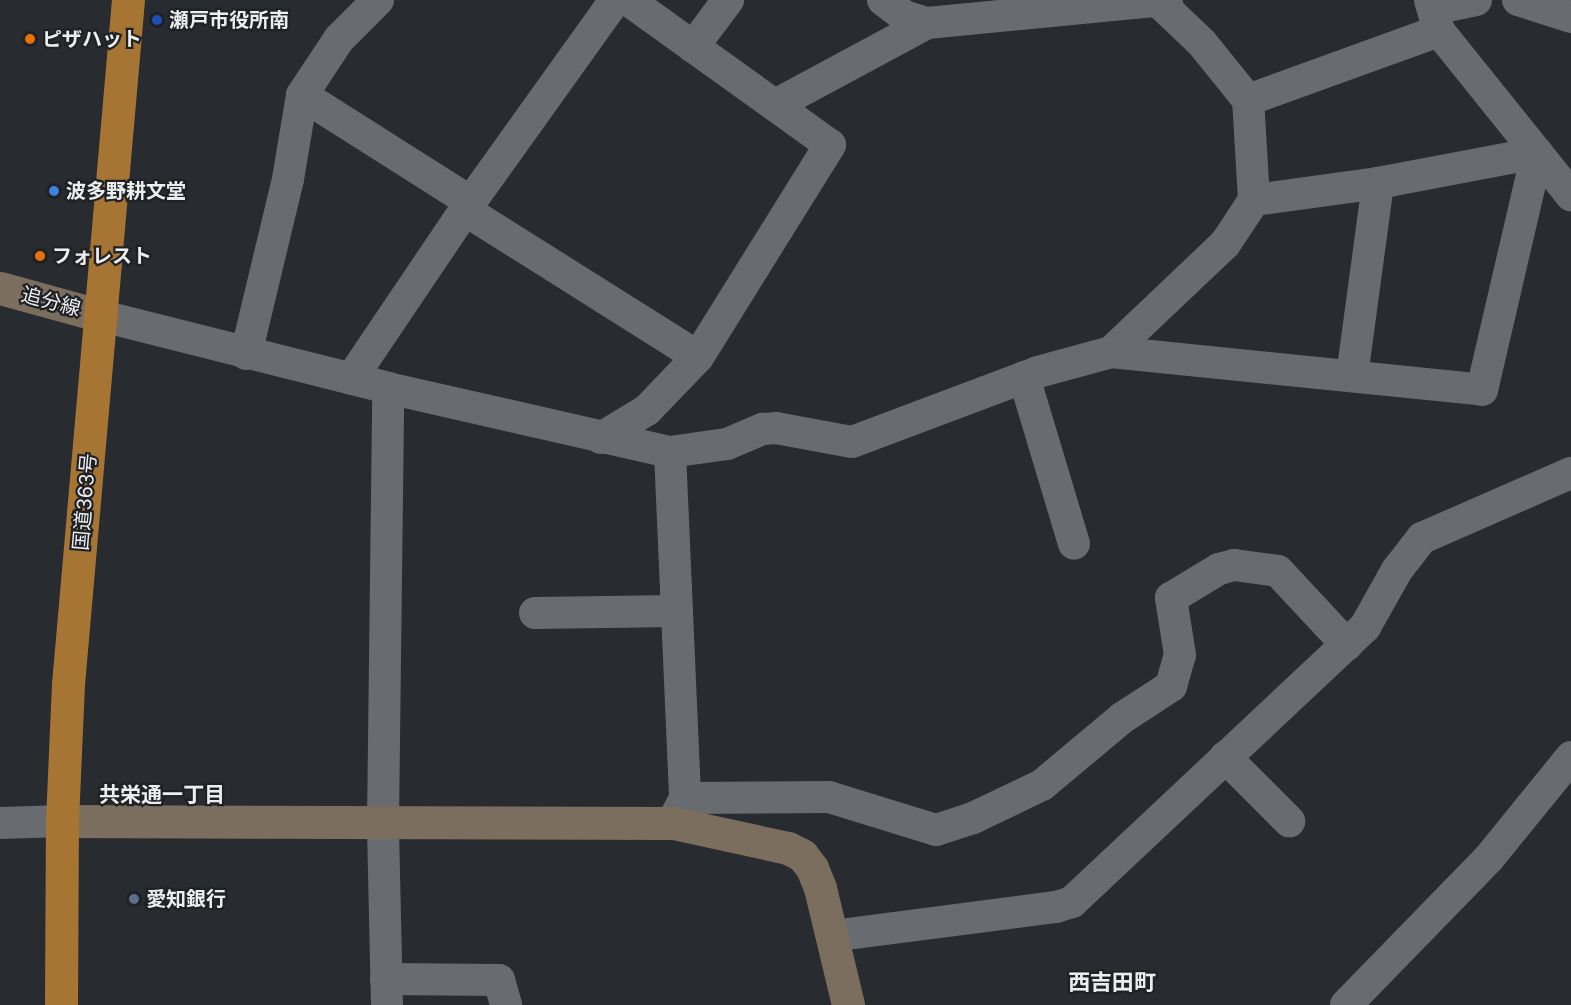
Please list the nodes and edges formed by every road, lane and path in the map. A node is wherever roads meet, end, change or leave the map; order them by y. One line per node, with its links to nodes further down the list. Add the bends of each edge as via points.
1 (128, 0): 23 (highway, 国道363号)
2 (378, 0): 14 (street, via 339,39)
3 (615, 0): 21 (street)
4 (628, 0): 13 (street)
5 (728, 0): 13 (street)
6 (882, 0): 12 (street, via 904,16)
7 (1476, 0): 10 (street)
8 (1518, 0): 11 (street)
9 (1164, 1): 12 (street); 15 (street)
10 (1434, 13): 15 (street); 17 (street)
11 (1571, 17)
12 (927, 23): 16 (street)
13 (693, 47): 16 (street)
14 (302, 94): 21 (street, via 463,197); 25 (street, via 288,179)
15 (1248, 100): 20 (street)
16 (775, 105): 26 (street, via 830,145)
17 (1537, 153): 18 (street); 19 (street); 27 (street, via 1482,390)
18 (1378, 183): 20 (street); 27 (street)
19 (1571, 195)
20 (1254, 200): 24 (street, via 1226,244)
21 (467, 207): 26 (street, via 476,217); 29 (street)
22 (0, 288): 23 (street, 追分線)
23 (102, 316): 25 (street); 41 (highway, 国道363号, via 68,684)
24 (1111, 352): 27 (street); 28 (street)
25 (246, 354): 29 (street)
26 (698, 357): 31 (street, via 647,410)
27 (1352, 376)
28 (1024, 377): 32 (street, via 852,441 776,428 762,429 727,444); 34 (street)
29 (351, 379): 30 (street)
30 (387, 388): 31 (street); 44 (street)
31 (601, 438): 32 (street)
32 (670, 452): 35 (street)
33 (1571, 473): 37 (street, via 1422,538 1397,570 1365,627)
34 (1074, 544)
35 (677, 611): 36 (street); 40 (street)
36 (535, 613)
37 (1347, 645): 38 (street); 40 (street, via 1278,572 1234,565 1219,569 1171,598 1180,655 1171,686 1122,718 1042,785 973,818 936,830 830,798)
38 (1225, 757): 42 (street); 45 (street, via 1072,902)
39 (1571, 757): 50 (street, via 1489,858)
40 (679, 810): 44 (street); 45 (street, via 802,855 820,888)
41 (62, 821): 43 (street); 44 (street); 47 (highway, 国道363号)
42 (1289, 821)
43 (0, 823)
44 (383, 823): 46 (street)
45 (832, 936): 49 (street)
46 (386, 992): 48 (street, via 499,980)
47 (61, 1005)
48 (507, 1005)
49 (848, 1005)
50 (1346, 1005)

